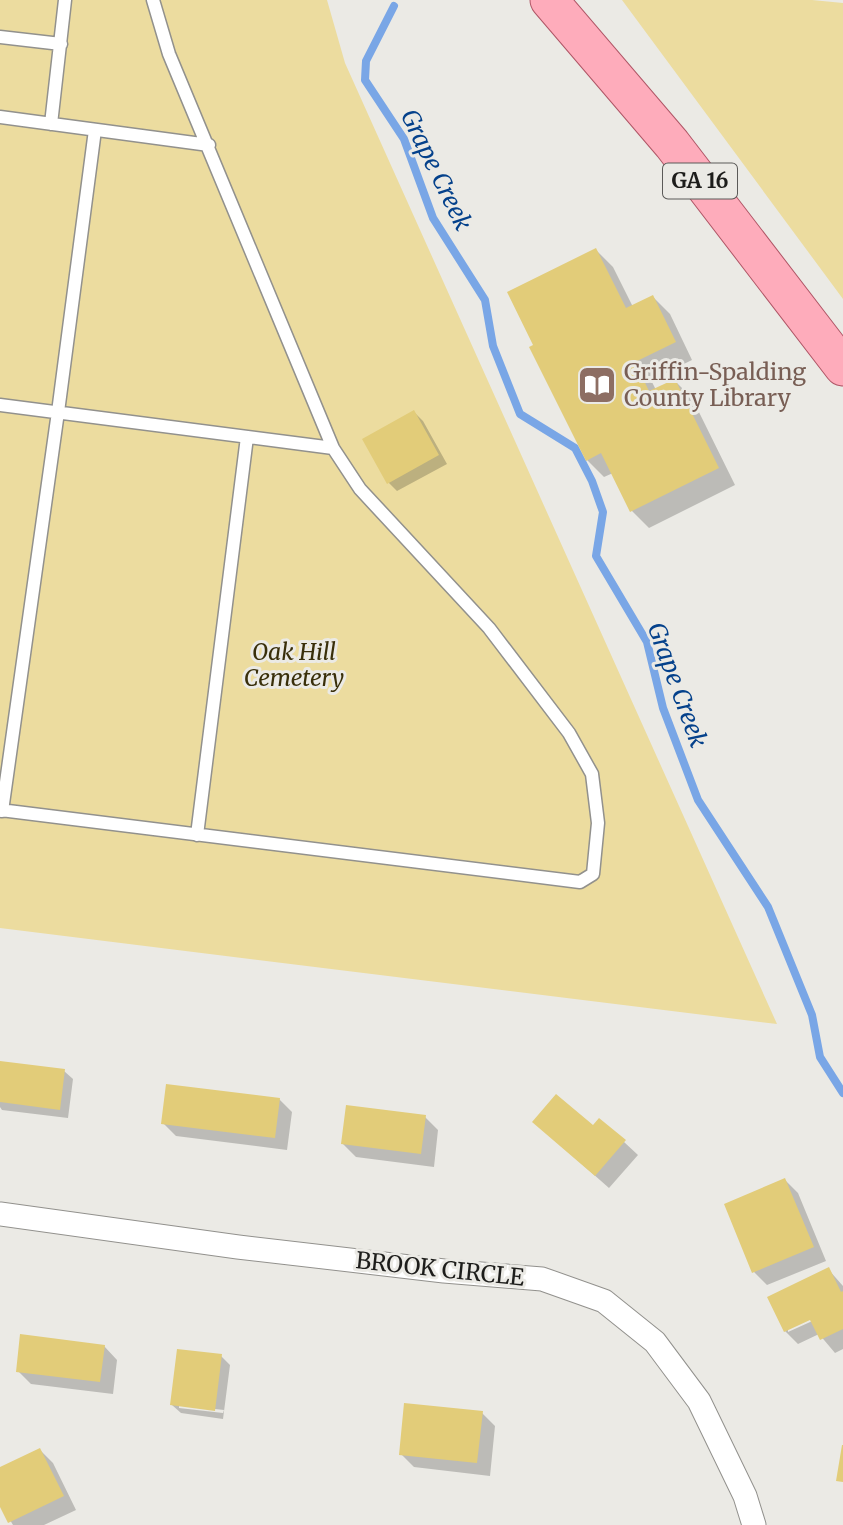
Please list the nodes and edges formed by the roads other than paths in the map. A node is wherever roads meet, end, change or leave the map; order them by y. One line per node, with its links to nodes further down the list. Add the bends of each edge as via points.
1 (65, 0): 5 (lane)
2 (153, 0): 9 (lane, via 169,54)
3 (549, 0): 10 (main road, GA 16, via 672,144)
4 (0, 37): 5 (lane)
5 (61, 44): 7 (lane)
6 (0, 117): 7 (lane)
7 (51, 124): 8 (lane)
8 (95, 130): 9 (lane); 12 (lane)
9 (209, 145): 14 (lane)
10 (843, 367)
11 (0, 405): 12 (lane)
12 (58, 412): 13 (lane); 15 (lane)
13 (247, 437): 14 (lane); 16 (lane)
14 (333, 448): 16 (lane, via 360,489 489,628 569,733 592,774 598,823 593,874 580,882)
15 (1, 811): 16 (lane)
16 (197, 835)
17 (0, 1214): 18 (street, BROOK CIRCLE, via 251,1248 541,1279 604,1301 655,1342 698,1401 745,1496)
18 (754, 1525)

